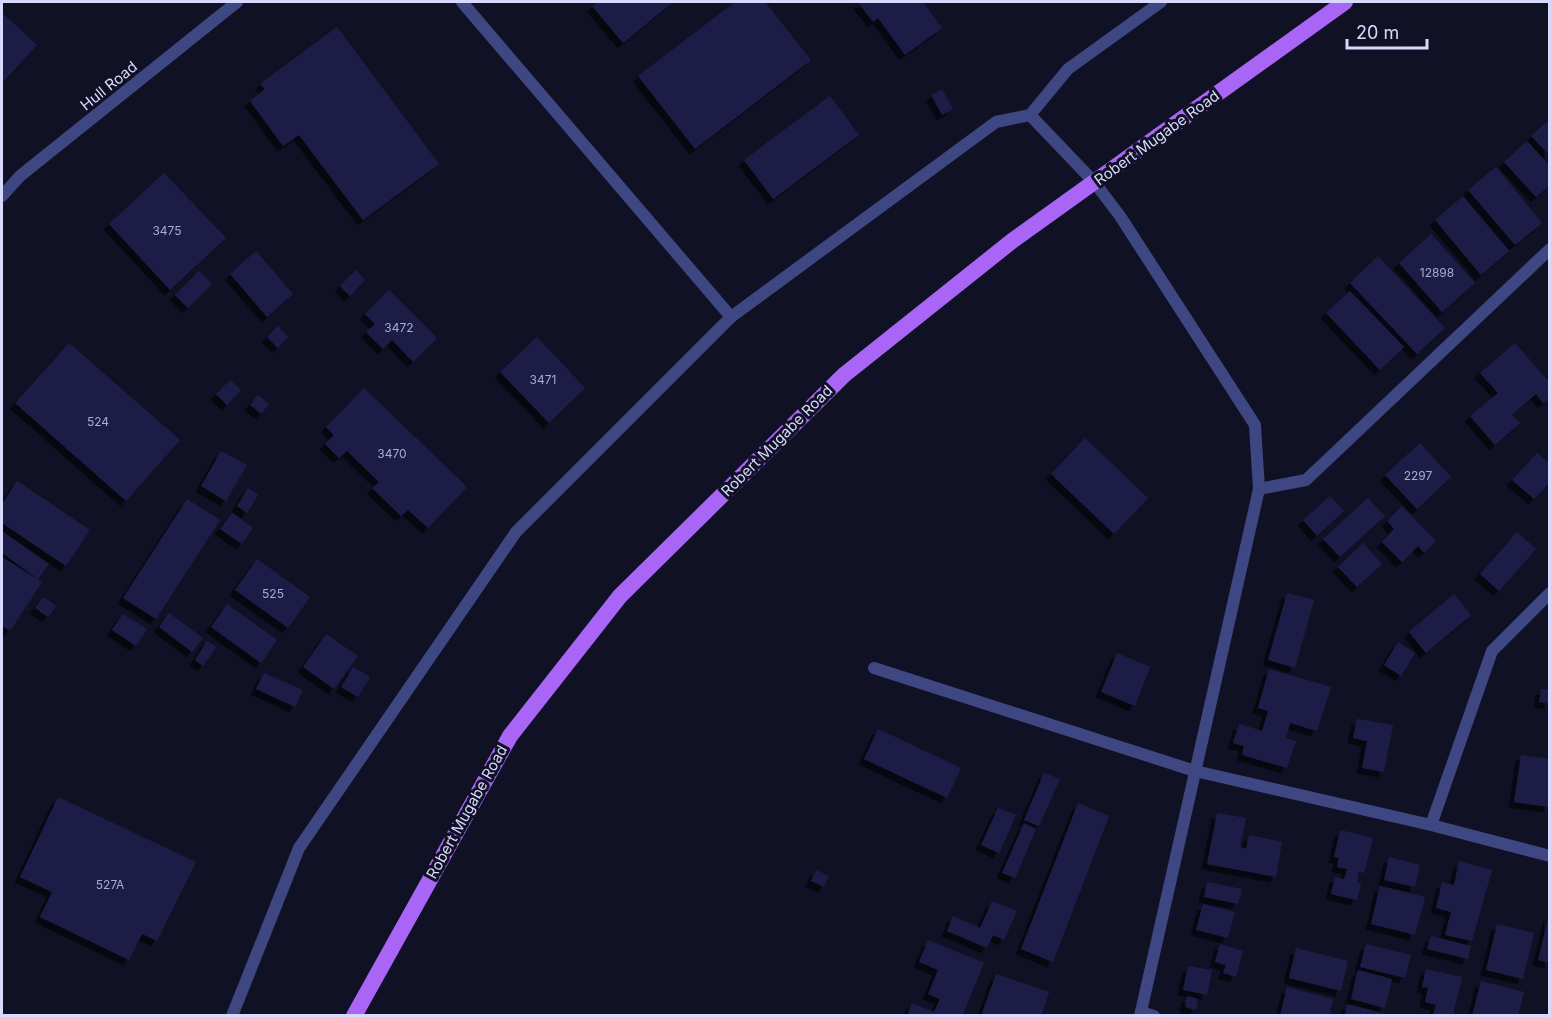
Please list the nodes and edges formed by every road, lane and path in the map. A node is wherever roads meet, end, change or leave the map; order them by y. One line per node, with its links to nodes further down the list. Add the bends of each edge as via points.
1 (237, 2): 7 (street, Hull Road, via 20,176)
2 (462, 2): 9 (street)
3 (1161, 2): 5 (street, via 1068,69)
4 (1346, 2): 6 (main road, Robert Mugabe Road)
5 (1030, 115): 6 (street); 9 (street, via 996,122)
6 (1095, 183): 10 (street, via 1256,425); 18 (main road, Robert Mugabe Road, via 1012,242 844,375 620,596 510,736)
7 (2, 196)
8 (1550, 249): 10 (street, via 1306,480)
9 (731, 318): 17 (street, via 516,532 299,848)
10 (1259, 489): 13 (street)
11 (1550, 593): 14 (street, via 1492,651)
12 (874, 668): 13 (street)
13 (1195, 771): 14 (street); 16 (street)
14 (1431, 825): 15 (street)
15 (1550, 856)
16 (1140, 1014): 19 (street)
17 (232, 1016)
18 (354, 1016)
19 (1154, 1016)

